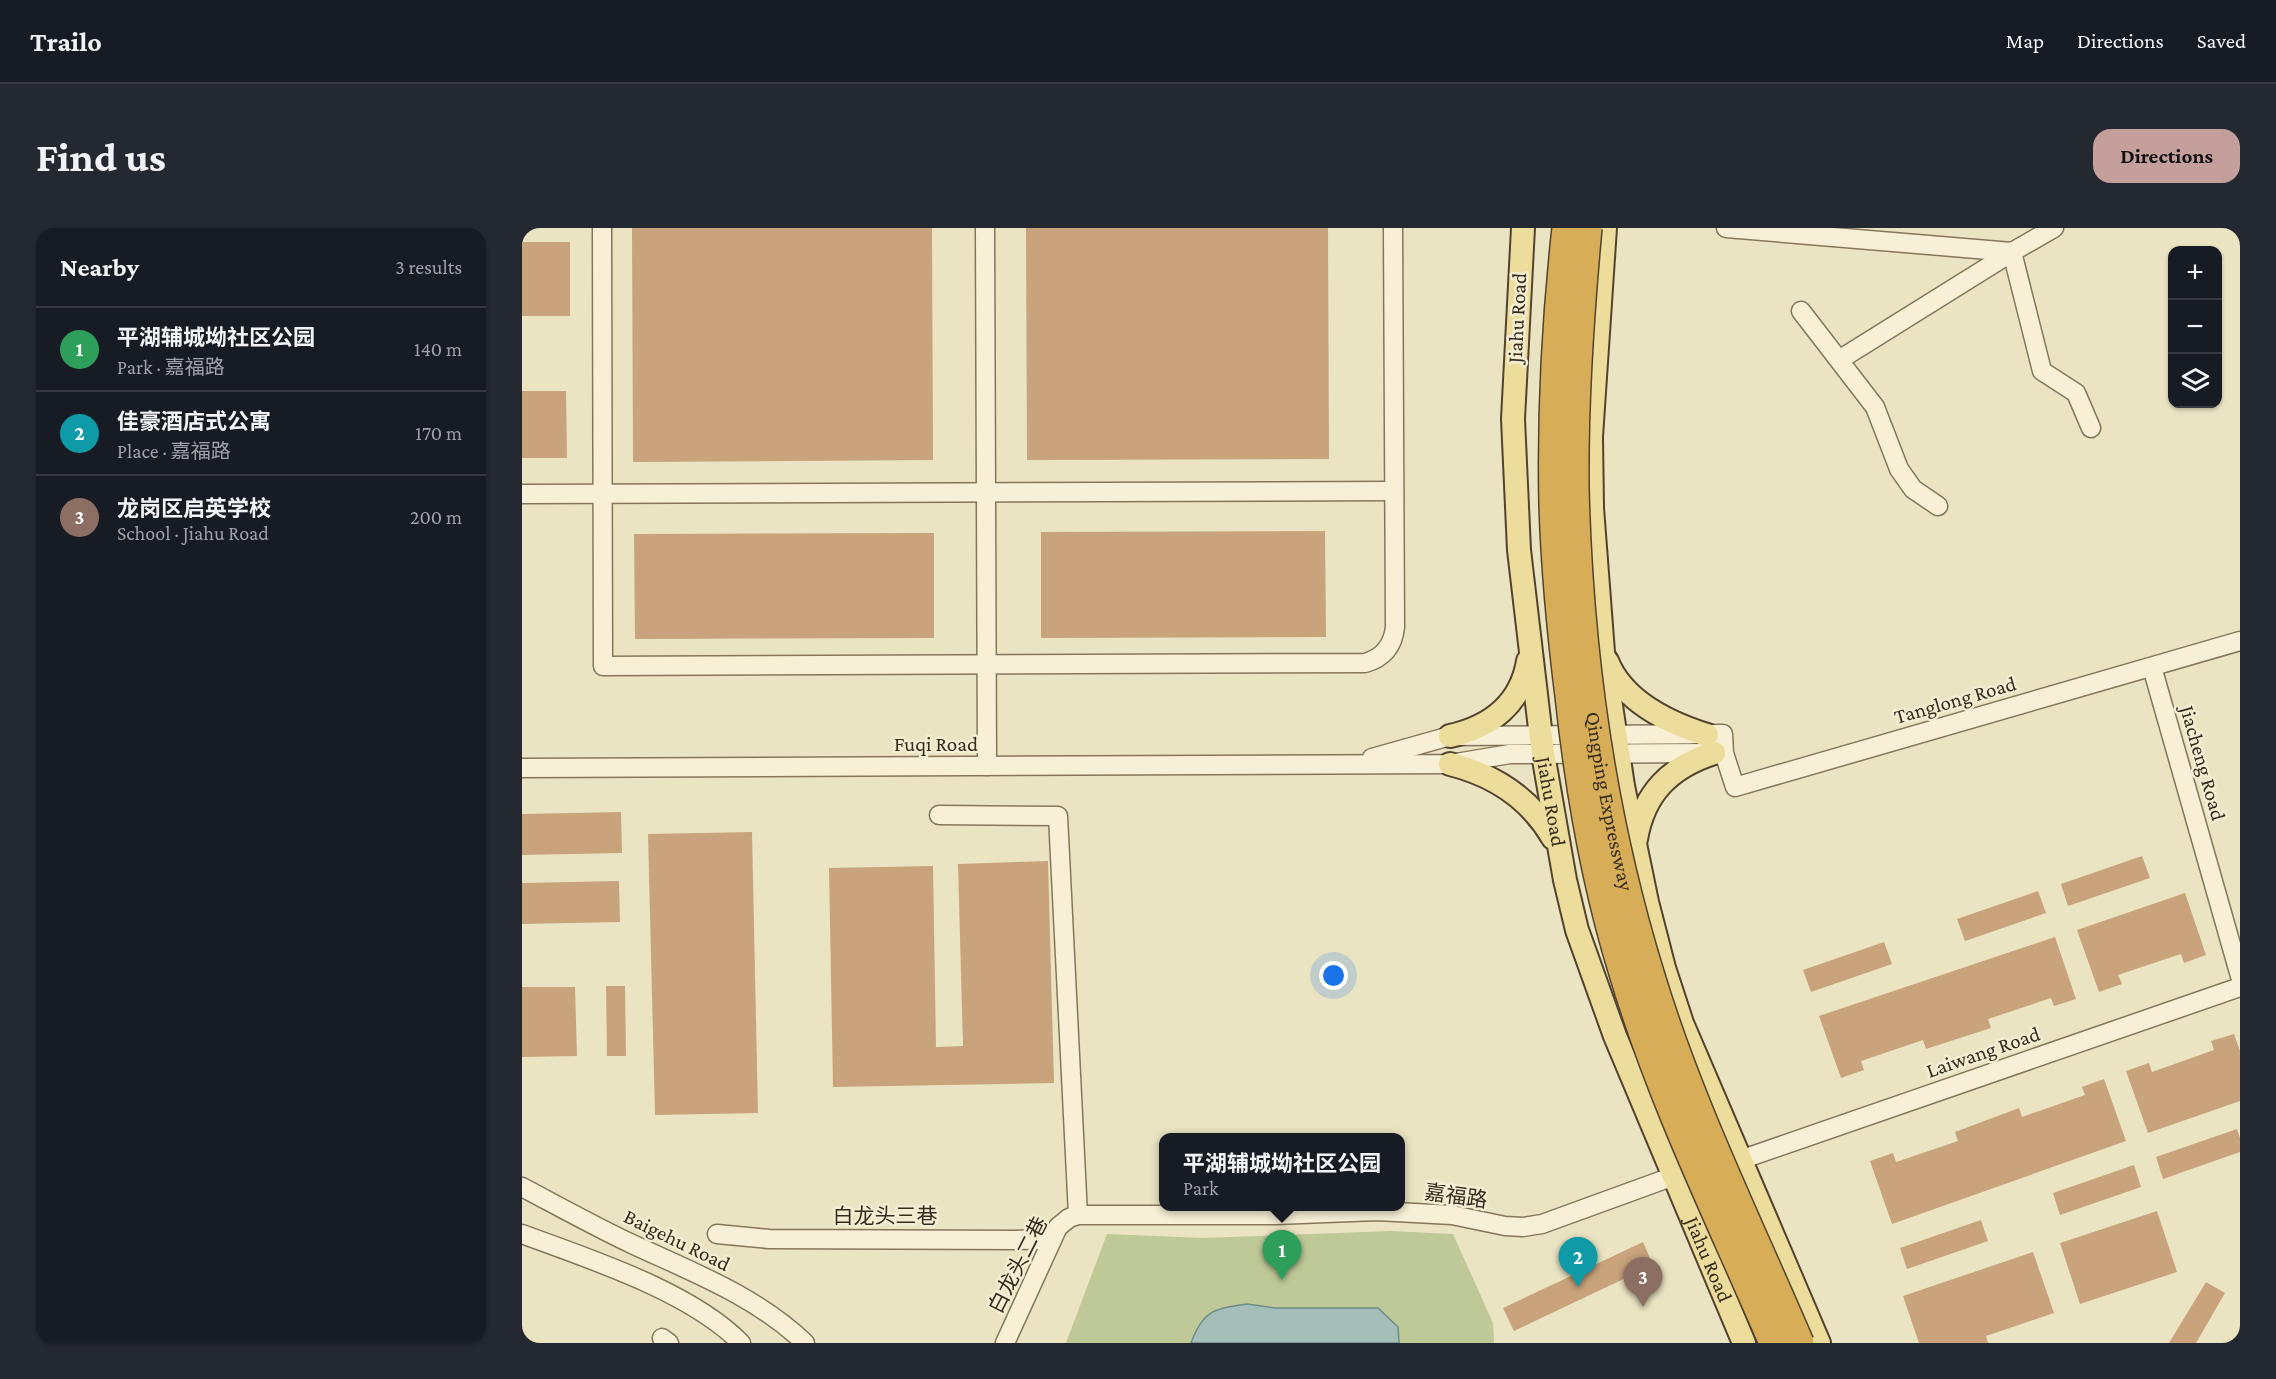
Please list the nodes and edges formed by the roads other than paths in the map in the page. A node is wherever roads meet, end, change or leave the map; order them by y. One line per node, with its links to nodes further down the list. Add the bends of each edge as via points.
1 (602, 228): 18 (street)
2 (985, 228): 16 (street)
3 (1393, 228): 15 (street)
4 (1523, 228): 21 (main road, Jiahu Road, via 1514,462)
5 (1566, 228): 49 (highway, Qingping Expressway, bridge, via 1555,391 1553,507 1562,635 1591,848 1623,975 1648,1047)
6 (1588, 228): 50 (highway, Qingping Expressway, bridge, via 1578,363 1575,486 1586,650 1604,783 1631,908 1673,1044)
7 (1605, 228): 22 (main road, via 1591,437)
8 (1725, 228): 10 (street)
9 (2054, 228): 11 (street)
10 (1888, 235): 11 (street)
11 (2012, 252): 13 (street); 14 (street, via 2042,371 2076,393)
12 (1801, 311): 13 (street)
13 (1839, 360): 19 (street, via 1875,407 1899,469 1913,489)
14 (2091, 428)
15 (1394, 491): 16 (street); 23 (street, via 1395,627 1391,644 1373,661)
16 (986, 492): 18 (street); 23 (street)
17 (522, 494): 18 (street)
18 (603, 494): 23 (street, via 603,666)
19 (1938, 506)
20 (2240, 641): 24 (street, Tanglong Road)
21 (1529, 648): 25 (main road, via 1523,679 1506,706 1482,727); 28 (main road, Jiahu Road)
22 (1603, 652): 26 (main road); 27 (main road, via 1619,681 1641,702)
23 (986, 664): 31 (street)
24 (2152, 667): 27 (street, Tanglong Road, via 1735,786); 36 (street, Jiacheng Road)
25 (1450, 736): 28 (street); 30 (street)
26 (1617, 744): 27 (street); 28 (street); 34 (main road)
27 (1717, 744): 34 (main road, via 1682,765 1658,787 1642,814)
28 (1542, 745): 29 (street, Fuqi Road); 35 (main road, Jiahu Road)
29 (1450, 764): 30 (street, Fuqi Road); 35 (main road, via 1484,774 1514,792 1539,817)
30 (1350, 765): 31 (street, Fuqi Road)
31 (987, 766): 32 (street, Fuqi Road)
32 (522, 768)
33 (939, 815): 41 (street, via 1058,816)
34 (1635, 847): 38 (main road, via 1682,1023)
35 (1559, 850): 39 (main road, Jiahu Road, via 1577,930 1595,982)
36 (2240, 976)
37 (2240, 987): 38 (street, Laiwang Road)
38 (1740, 1160): 51 (main road)
39 (1674, 1176): 41 (street, 嘉福路, via 1542,1224 1523,1227 1452,1215 1377,1211); 48 (main road, Jiahu Road)
40 (522, 1187): 46 (street, Baigehu Road, via 736,1293)
41 (1078, 1215): 44 (street, 白龙头二巷, via 1063,1221)
42 (522, 1234): 45 (street, via 655,1287 716,1322)
43 (717, 1234): 44 (street, 白龙头三巷, via 769,1239)
44 (1052, 1240): 47 (street, 白龙头二巷)
45 (741, 1343)
46 (805, 1343)
47 (1005, 1343)
48 (1744, 1343)
49 (1773, 1343)
50 (1800, 1343)
51 (1819, 1343)

